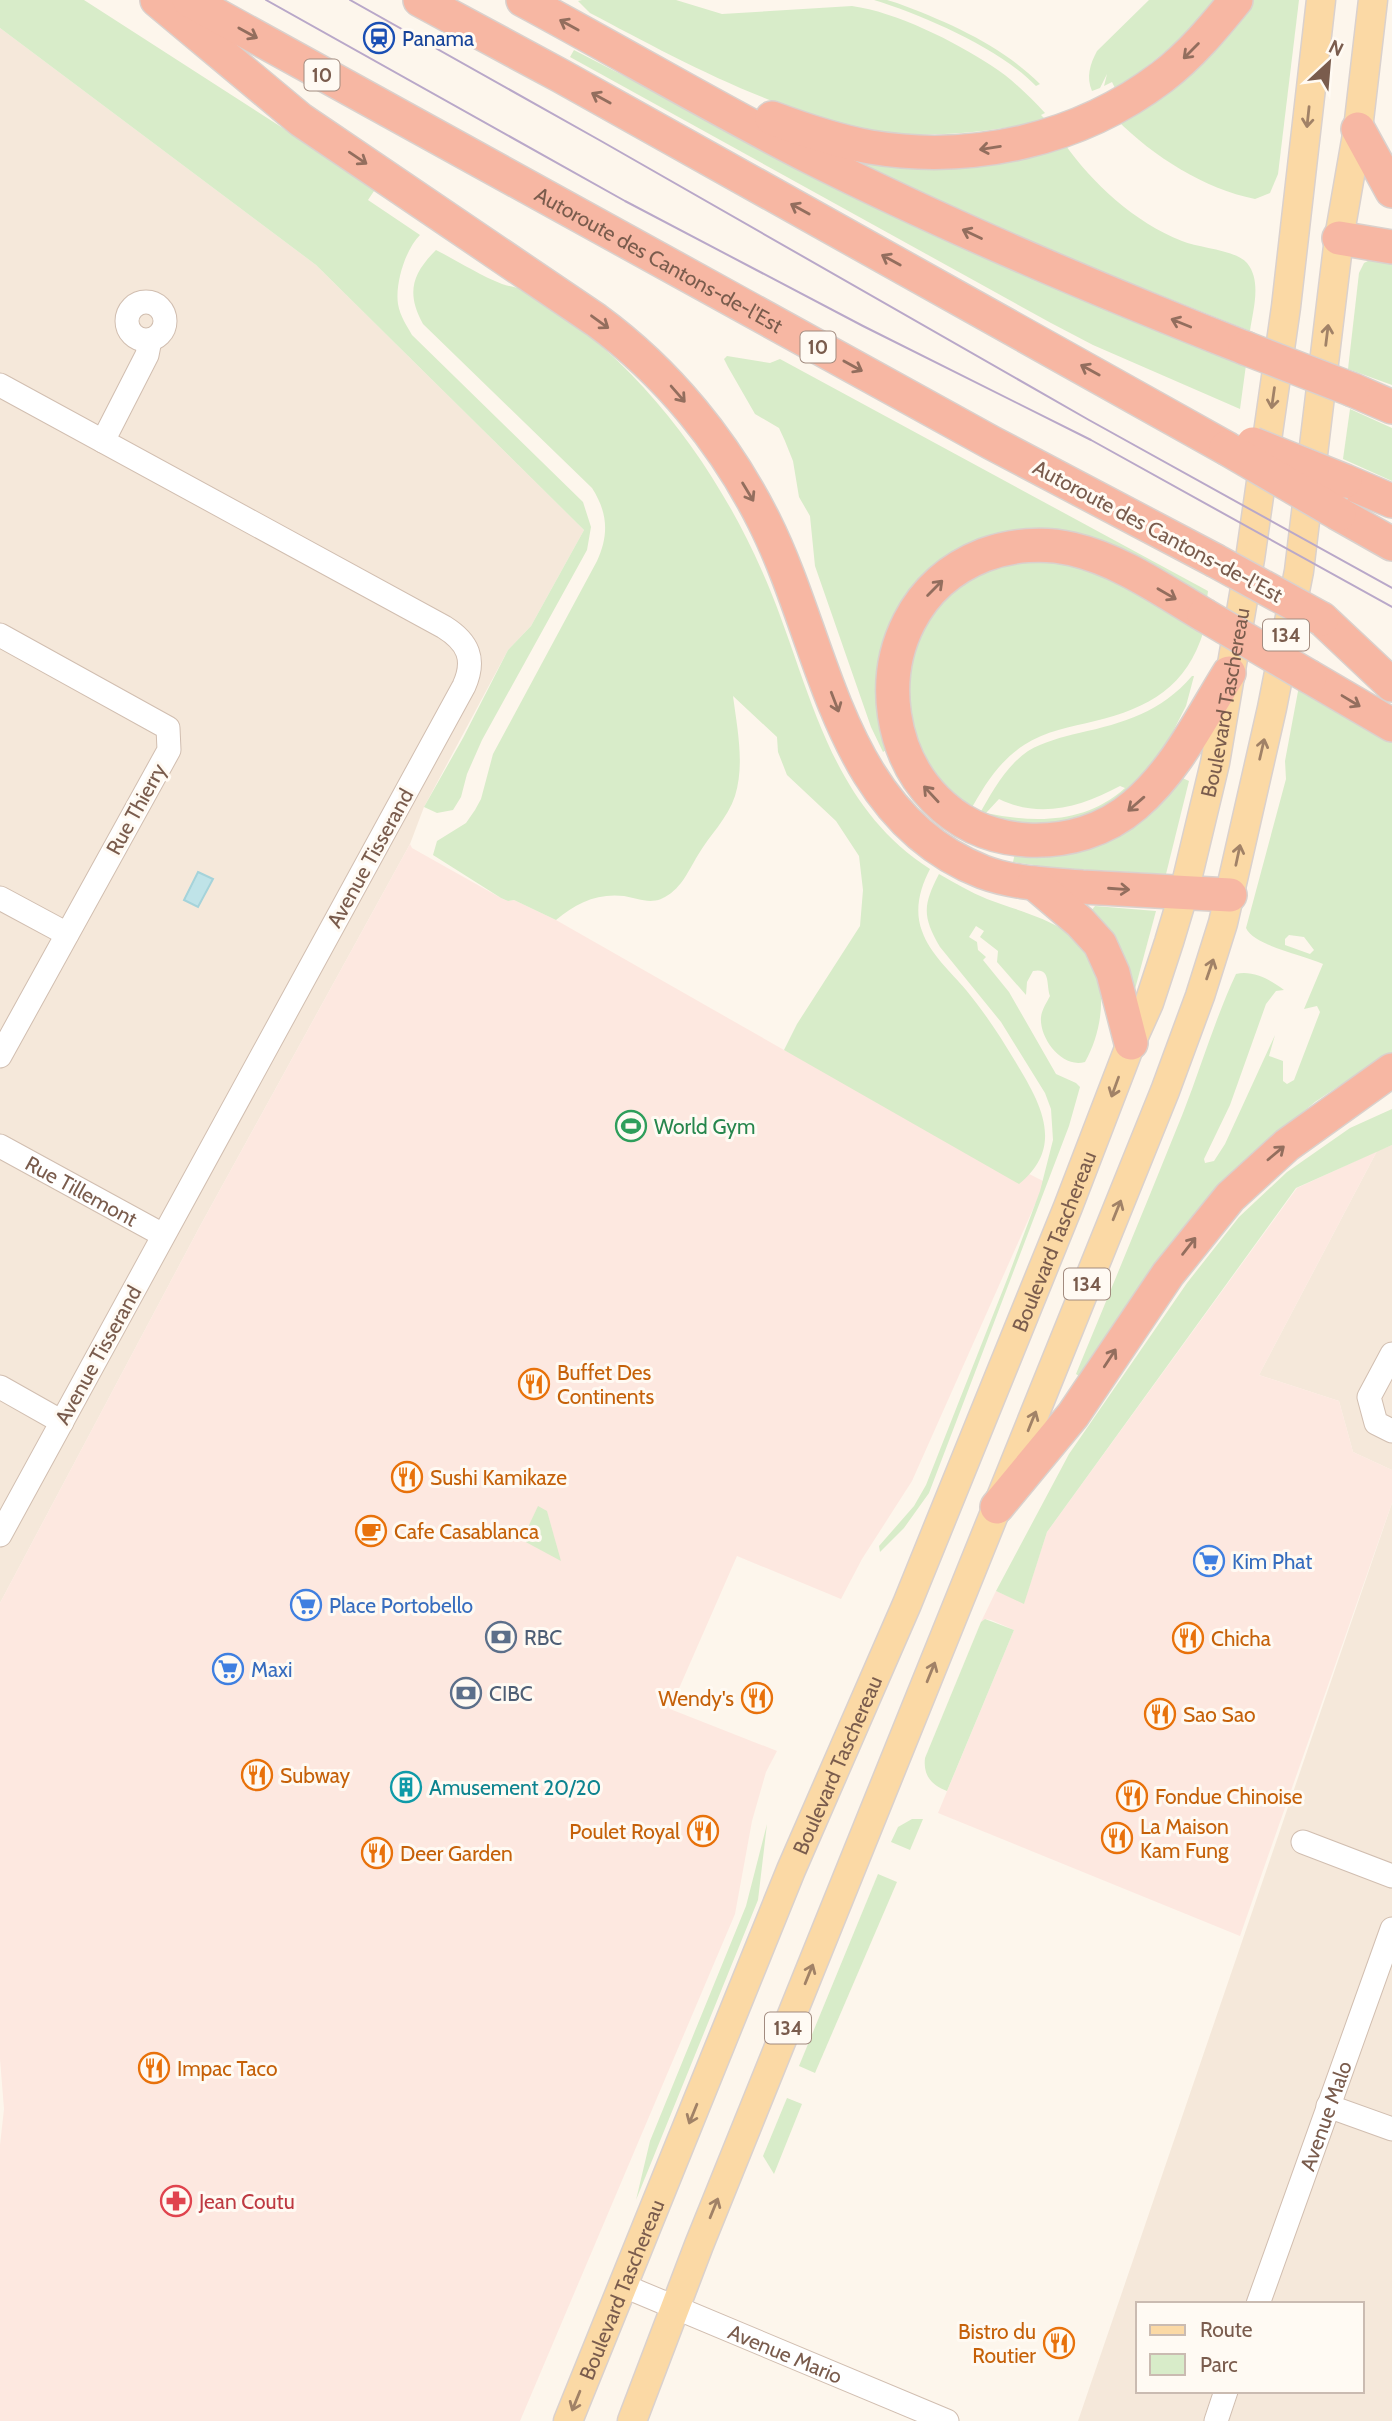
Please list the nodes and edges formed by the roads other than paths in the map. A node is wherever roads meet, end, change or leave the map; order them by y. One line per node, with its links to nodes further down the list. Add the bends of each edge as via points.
1 (157, 0): 27 (highway, one-way to 27, via 302,120 597,320 648,362 718,445 763,519 845,728 874,783 902,816 949,855 985,873)
2 (188, 0): 21 (highway, Autoroute des Cantons-de-l'Est / 10, one-way to 21, bridge, via 980,436)
3 (420, 0): 18 (highway, one-way to 3, via 1150,403)
4 (523, 0): 8 (highway, one-way to 4)
5 (1236, 0): 8 (highway, one-way to 8, via 1179,63 1117,106 1057,133 965,152 869,147 792,125)
6 (1321, 0): 11 (main road, Boulevard Taschereau / 134, one-way to 11)
7 (1373, 0): 9 (main road, Boulevard Taschereau / 134)
8 (650, 69): 16 (highway, one-way to 8, bridge, via 1108,294 943,221 811,157)
9 (1358, 129): 10 (highway); 12 (main road, Boulevard Taschereau / 134)
10 (1392, 191)
11 (1294, 229): 12 (main road); 24 (main road, Boulevard Taschereau / 134, one-way to 24, via 1260,491)
12 (1339, 238): 13 (highway); 29 (main road, Boulevard Taschereau / 134, one-way to 12, via 1299,571)
13 (1392, 247)
14 (150, 340): 17 (street, via 147,355)
15 (0, 385): 17 (street, Avenue Tisserand)
16 (1392, 407)
17 (103, 441): 38 (street, Avenue Tisserand, via 444,627 463,644 470,663 464,686)
18 (1227, 441): 19 (highway, bridge); 20 (highway, bridge)
19 (1392, 501)
20 (1392, 544)
21 (1322, 618): 23 (highway, Autoroute des Cantons-de-l'Est / 10); 25 (highway)
22 (0, 635): 31 (street, Rue Thierry, via 168,728 169,750)
23 (1392, 656)
24 (1230, 673): 26 (highway, one-way to 26, bridge, via 1160,780 1124,814 1084,834 1037,841 984,831 939,802 911,767 892,709 899,650 910,621 928,595 950,573 977,558 1022,546 1070,548 1114,563); 28 (main road, Boulevard Taschereau / 134, via 1215,763)
25 (1392, 685)
26 (1392, 725)
27 (1034, 883): 28 (highway, one-way to 28); 32 (highway, via 1100,944 1113,973)
28 (1184, 892): 29 (highway); 32 (main road, Boulevard Taschereau / 134, via 1149,1003)
29 (1230, 895): 43 (main road, Boulevard Taschereau / 134, one-way to 29, via 1177,1060)
30 (0, 898): 31 (street)
31 (67, 934): 33 (street, Rue Thierry)
32 (1131, 1043): 50 (main road, Boulevard Taschereau / 134, one-way to 50, via 1082,1174 791,1870)
33 (0, 1056)
34 (1392, 1070): 36 (highway)
35 (1392, 1085): 36 (highway)
36 (1326, 1115): 43 (highway, one-way to 36, via 1073,1415 1168,1274 1213,1217 1266,1162)
37 (0, 1146): 38 (street, Rue Tillemont)
38 (163, 1234): 41 (street, Avenue Tisserand)
39 (1392, 1354): 42 (street, via 1369,1397 1376,1423)
40 (0, 1387): 41 (street)
41 (62, 1422): 44 (street, Avenue Tisserand)
42 (1392, 1431)
43 (996, 1507): 52 (main road, Boulevard Taschereau / 134, one-way to 43)
44 (0, 1535)
45 (1303, 1842): 46 (street)
46 (1392, 1876)
47 (1392, 1929): 48 (street, Avenue Malo)
48 (1328, 2106): 49 (street); 51 (street, Avenue Malo)
49 (1392, 2129)
50 (624, 2286): 52 (street, Avenue Mario); 54 (main road, Boulevard Taschereau / 134, one-way to 54)
51 (1259, 2302)
52 (676, 2308): 55 (main road, Boulevard Taschereau / 134); 56 (street, Avenue Mario)
53 (1225, 2393): 57 (street)
54 (568, 2421)
55 (632, 2421)
56 (947, 2421)
57 (1216, 2421)

